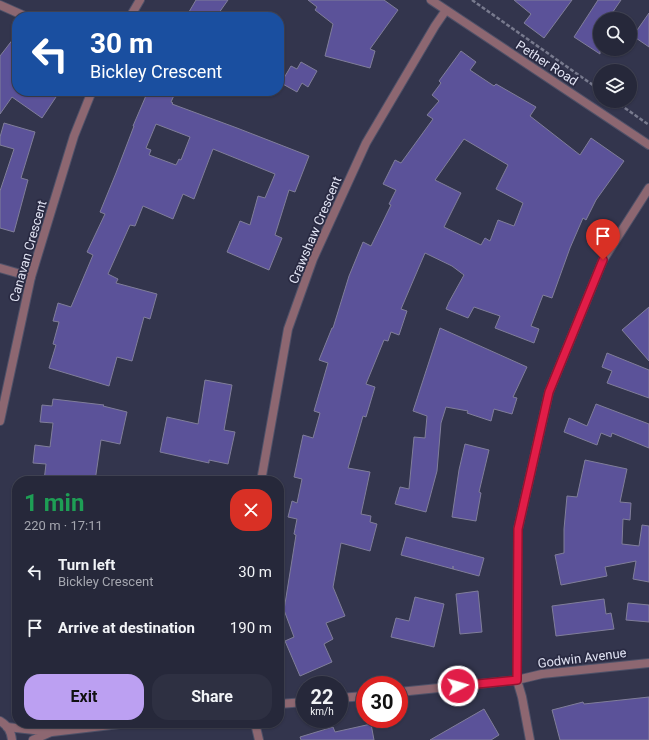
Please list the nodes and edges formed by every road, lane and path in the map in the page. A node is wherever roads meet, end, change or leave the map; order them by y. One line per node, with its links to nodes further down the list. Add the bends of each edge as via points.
1 (140, 0): 7 (street)
2 (432, 0): 5 (street, Pether Road)
3 (472, 0): 8 (path)
4 (0, 5): 6 (street)
5 (446, 10): 12 (street, Pether Road); 17 (street, Crawshaw Crescent, via 366,143 313,260 288,329)
6 (16, 12)
7 (133, 12)
8 (593, 85)
9 (90, 96): 15 (street, Canavan Crescent, via 74,136)
10 (625, 108): 11 (path)
11 (649, 125)
12 (649, 145)
13 (649, 188): 19 (street, via 603,260 549,392 518,529)
14 (0, 268): 15 (street)
15 (31, 276): 16 (street, Canavan Crescent)
16 (0, 421)
17 (262, 476)
18 (649, 663): 19 (street, Godwin Avenue, via 542,674)
19 (517, 680): 20 (street, Godwin Avenue); 32 (street)
20 (408, 691)
21 (296, 703): 22 (street)
22 (284, 704)
23 (2, 721): 24 (street); 29 (street, via 11,733)
24 (12, 723)
25 (34, 728): 28 (street)
26 (86, 728): 28 (street)
27 (256, 728): 31 (street)
28 (52, 732): 30 (street)
29 (12, 740)
30 (33, 740)
31 (259, 740)
32 (530, 740)

